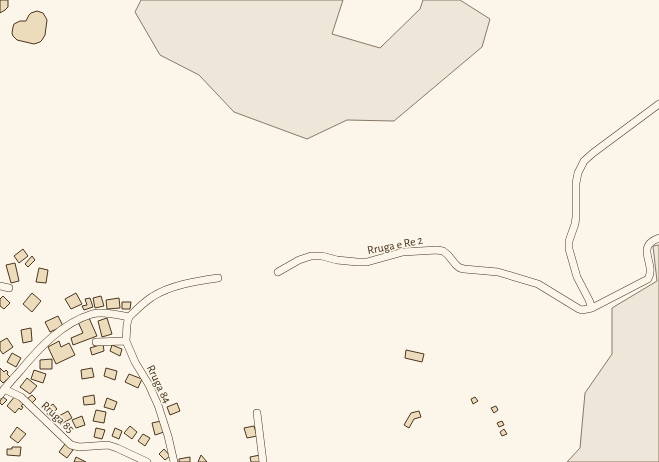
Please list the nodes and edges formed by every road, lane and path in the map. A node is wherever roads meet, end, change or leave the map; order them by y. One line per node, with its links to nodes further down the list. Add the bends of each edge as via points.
1 (659, 104): 7 (street, via 593,153 584,161 578,173 576,217 569,249 577,277)
2 (659, 238): 7 (street, via 648,245 646,252 650,269 648,279)
3 (278, 272): 7 (street, Rruga e Re 2, via 311,256 367,262 403,252 437,250 443,251 460,268 498,272 538,284 579,309)
4 (218, 278): 8 (street, via 171,288 153,296)
5 (0, 286): 6 (street)
6 (10, 288)
7 (592, 308)
8 (129, 317): 9 (street, Rruga 84); 11 (street, via 93,313 68,325 38,351)
9 (126, 341): 10 (street); 14 (street, Rruga 84, via 158,404)
10 (96, 342)
11 (2, 392): 13 (street, Rruga 85, via 21,397 71,445 108,445)
12 (258, 413): 15 (street)
13 (147, 462)
14 (174, 462)
15 (263, 462)

